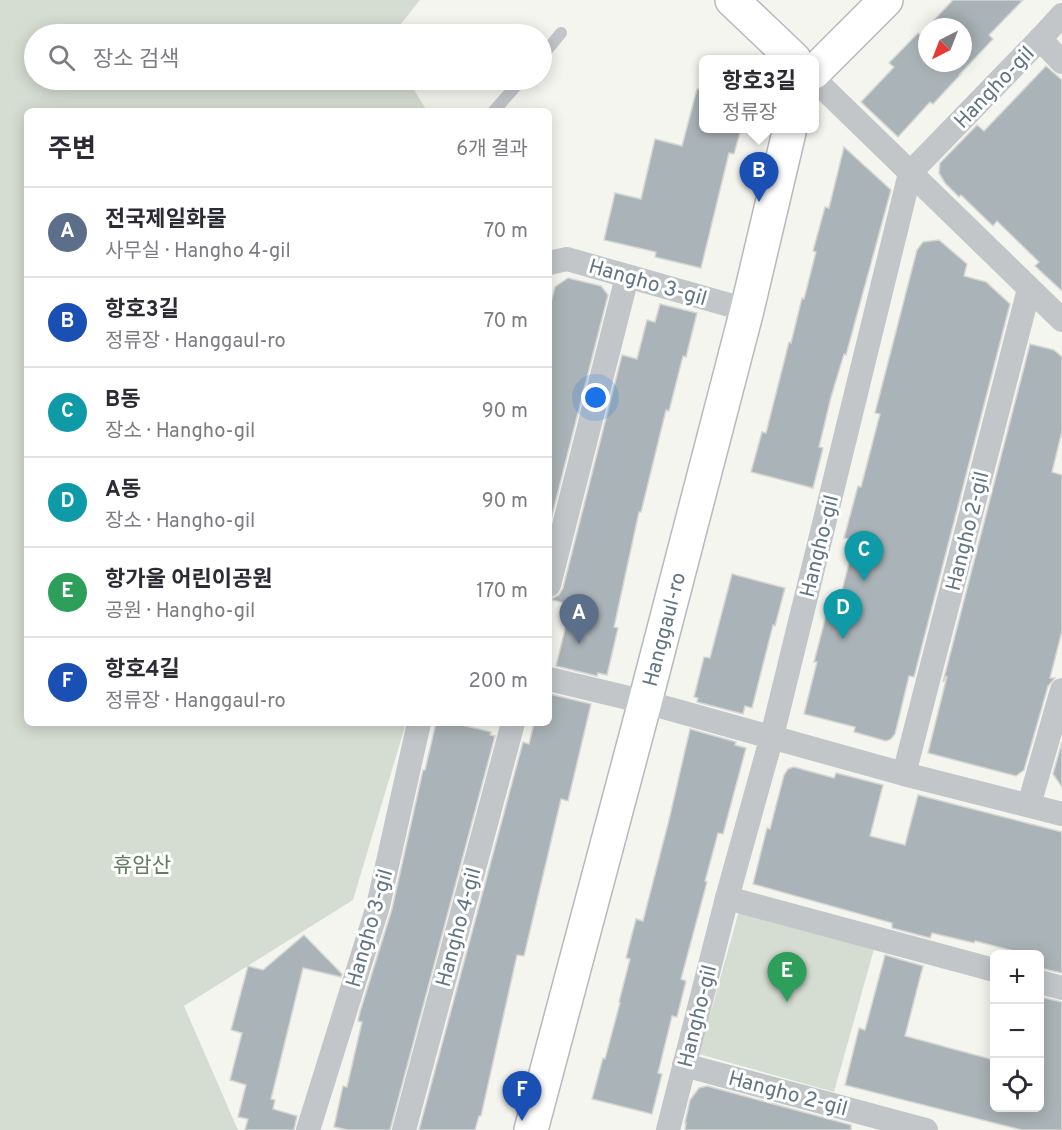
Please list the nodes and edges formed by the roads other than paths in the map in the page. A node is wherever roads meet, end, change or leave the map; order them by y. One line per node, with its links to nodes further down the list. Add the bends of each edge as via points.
1 (732, 0): 7 (main road)
2 (886, 0): 9 (main road)
3 (1062, 15): 5 (street, Hangho-gil)
4 (561, 33): 6 (lane)
5 (1040, 39): 8 (street); 14 (street, Hangho-gil)
6 (552, 44)
7 (789, 55)
8 (1062, 62)
9 (819, 67)
10 (819, 84): 14 (street)
11 (512, 90): 12 (lane)
12 (497, 108)
13 (789, 133): 18 (main road, Hanggaul-ro)
14 (910, 172): 17 (street); 26 (street, Hangho-gil)
15 (552, 262): 16 (street, Hangho 3-gil, via 567,259)
16 (627, 277): 18 (street, Hangho 3-gil); 20 (street)
17 (1029, 289): 19 (street); 27 (street, Hangho 2-gil)
18 (747, 310): 23 (main road, Hanggaul-ro)
19 (1062, 320)
20 (552, 573)
21 (552, 680): 23 (street)
22 (1062, 690): 28 (street)
23 (645, 702): 26 (street); 37 (main road, Hanggaul-ro)
24 (418, 726): 35 (street, Hangho 3-gil, via 378,906)
25 (512, 726): 36 (street, Hangho 4-gil)
26 (772, 736): 27 (street); 30 (street, Hangho-gil)
27 (904, 774): 28 (street)
28 (1029, 805): 29 (street)
29 (1062, 814)
30 (727, 898): 31 (street); 34 (street, Hangho-gil)
31 (990, 969)
32 (1044, 983): 33 (street)
33 (1062, 988)
34 (684, 1065): 38 (street, Hangho-gil); 39 (street, Hangho 2-gil)
35 (308, 1130)
36 (404, 1130)
37 (531, 1130)
38 (668, 1130)
39 (926, 1130)

